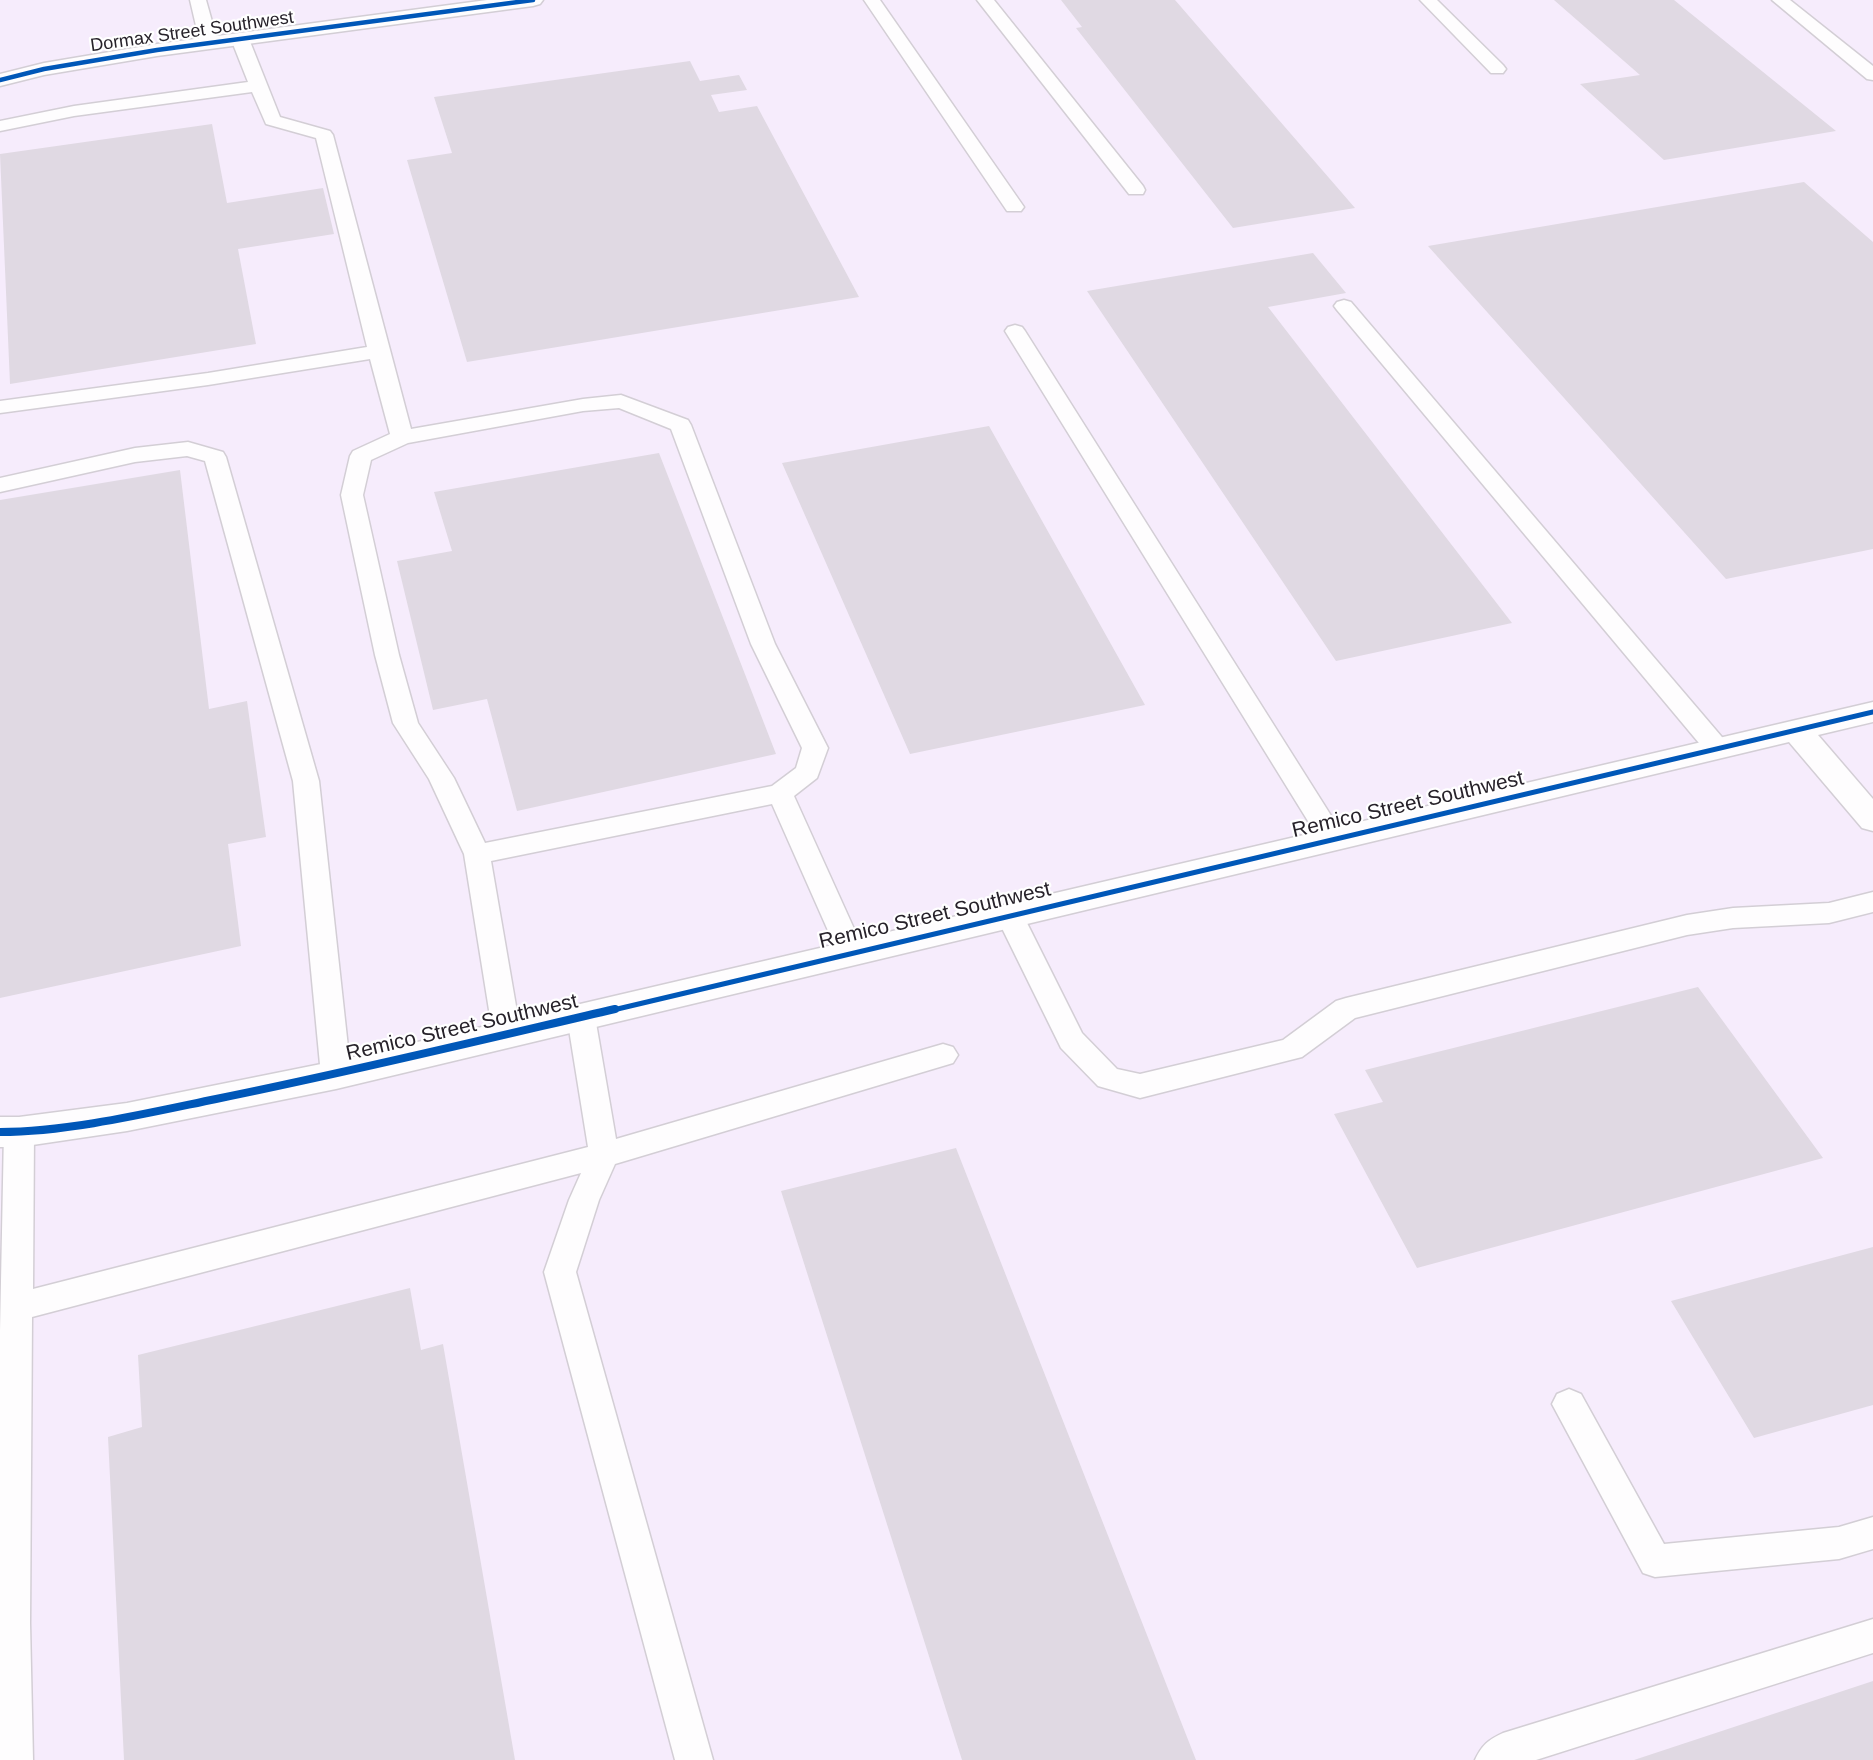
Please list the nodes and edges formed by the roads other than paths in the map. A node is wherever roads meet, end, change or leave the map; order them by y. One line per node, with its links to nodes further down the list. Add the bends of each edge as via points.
1 (198, 0): 8 (lane)
2 (872, 0): 15 (lane)
3 (985, 0): 14 (lane)
4 (1428, 0): 9 (lane)
5 (1780, 0): 10 (lane)
6 (519, 1): 7 (street, Dormax Street Southwest)
7 (240, 39): 8 (street, Dormax Street Southwest); 12 (lane)
8 (209, 43): 11 (street, Dormax Street Southwest, via 44,69)
9 (1497, 69)
10 (1873, 75)
11 (0, 80)
12 (258, 86): 13 (lane, via 74,111); 18 (lane, via 272,120 324,135)
13 (0, 126)
14 (1136, 190)
15 (1014, 207)
16 (1344, 306): 24 (lane)
17 (1016, 331): 27 (lane)
18 (378, 351): 19 (lane); 20 (lane)
19 (0, 407)
20 (402, 437): 25 (lane, via 621,401 681,425 763,644 815,748 808,772); 28 (lane, via 361,456 352,495 406,723 441,778)
21 (0, 485): 35 (lane, via 135,455 188,449 215,457 306,781)
22 (1873, 712): 23 (street, Remico Street Southwest)
23 (1796, 730): 24 (street, Remico Street Southwest); 26 (street)
24 (1718, 748): 27 (street, Remico Street Southwest)
25 (780, 793): 28 (lane); 31 (lane)
26 (1873, 819)
27 (1333, 840): 30 (street, Remico Street Southwest)
28 (477, 854): 33 (lane)
29 (1873, 902): 30 (lane, via 1829,913 1733,918 1687,926 1346,1009 1292,1050 1140,1086 1108,1078 1071,1040)
30 (1010, 916): 31 (street, Remico Street Southwest)
31 (851, 953): 32 (street, Remico Street Southwest)
32 (581, 1017): 33 (street, Remico Street Southwest); 37 (lane)
33 (507, 1035): 35 (street, Remico Street Southwest)
34 (943, 1055): 37 (lane)
35 (336, 1075): 36 (street, Remico Street Southwest, via 127,1117)
36 (9, 1132): 38 (lane)
37 (604, 1155): 38 (lane); 43 (lane, via 560,1272)
38 (17, 1307): 42 (lane)
39 (1569, 1404): 40 (lane, via 1655,1561 1839,1543)
40 (1873, 1533)
41 (1873, 1636): 44 (lane, via 1503,1752)
42 (14, 1760)
43 (694, 1760)
44 (1494, 1760)

